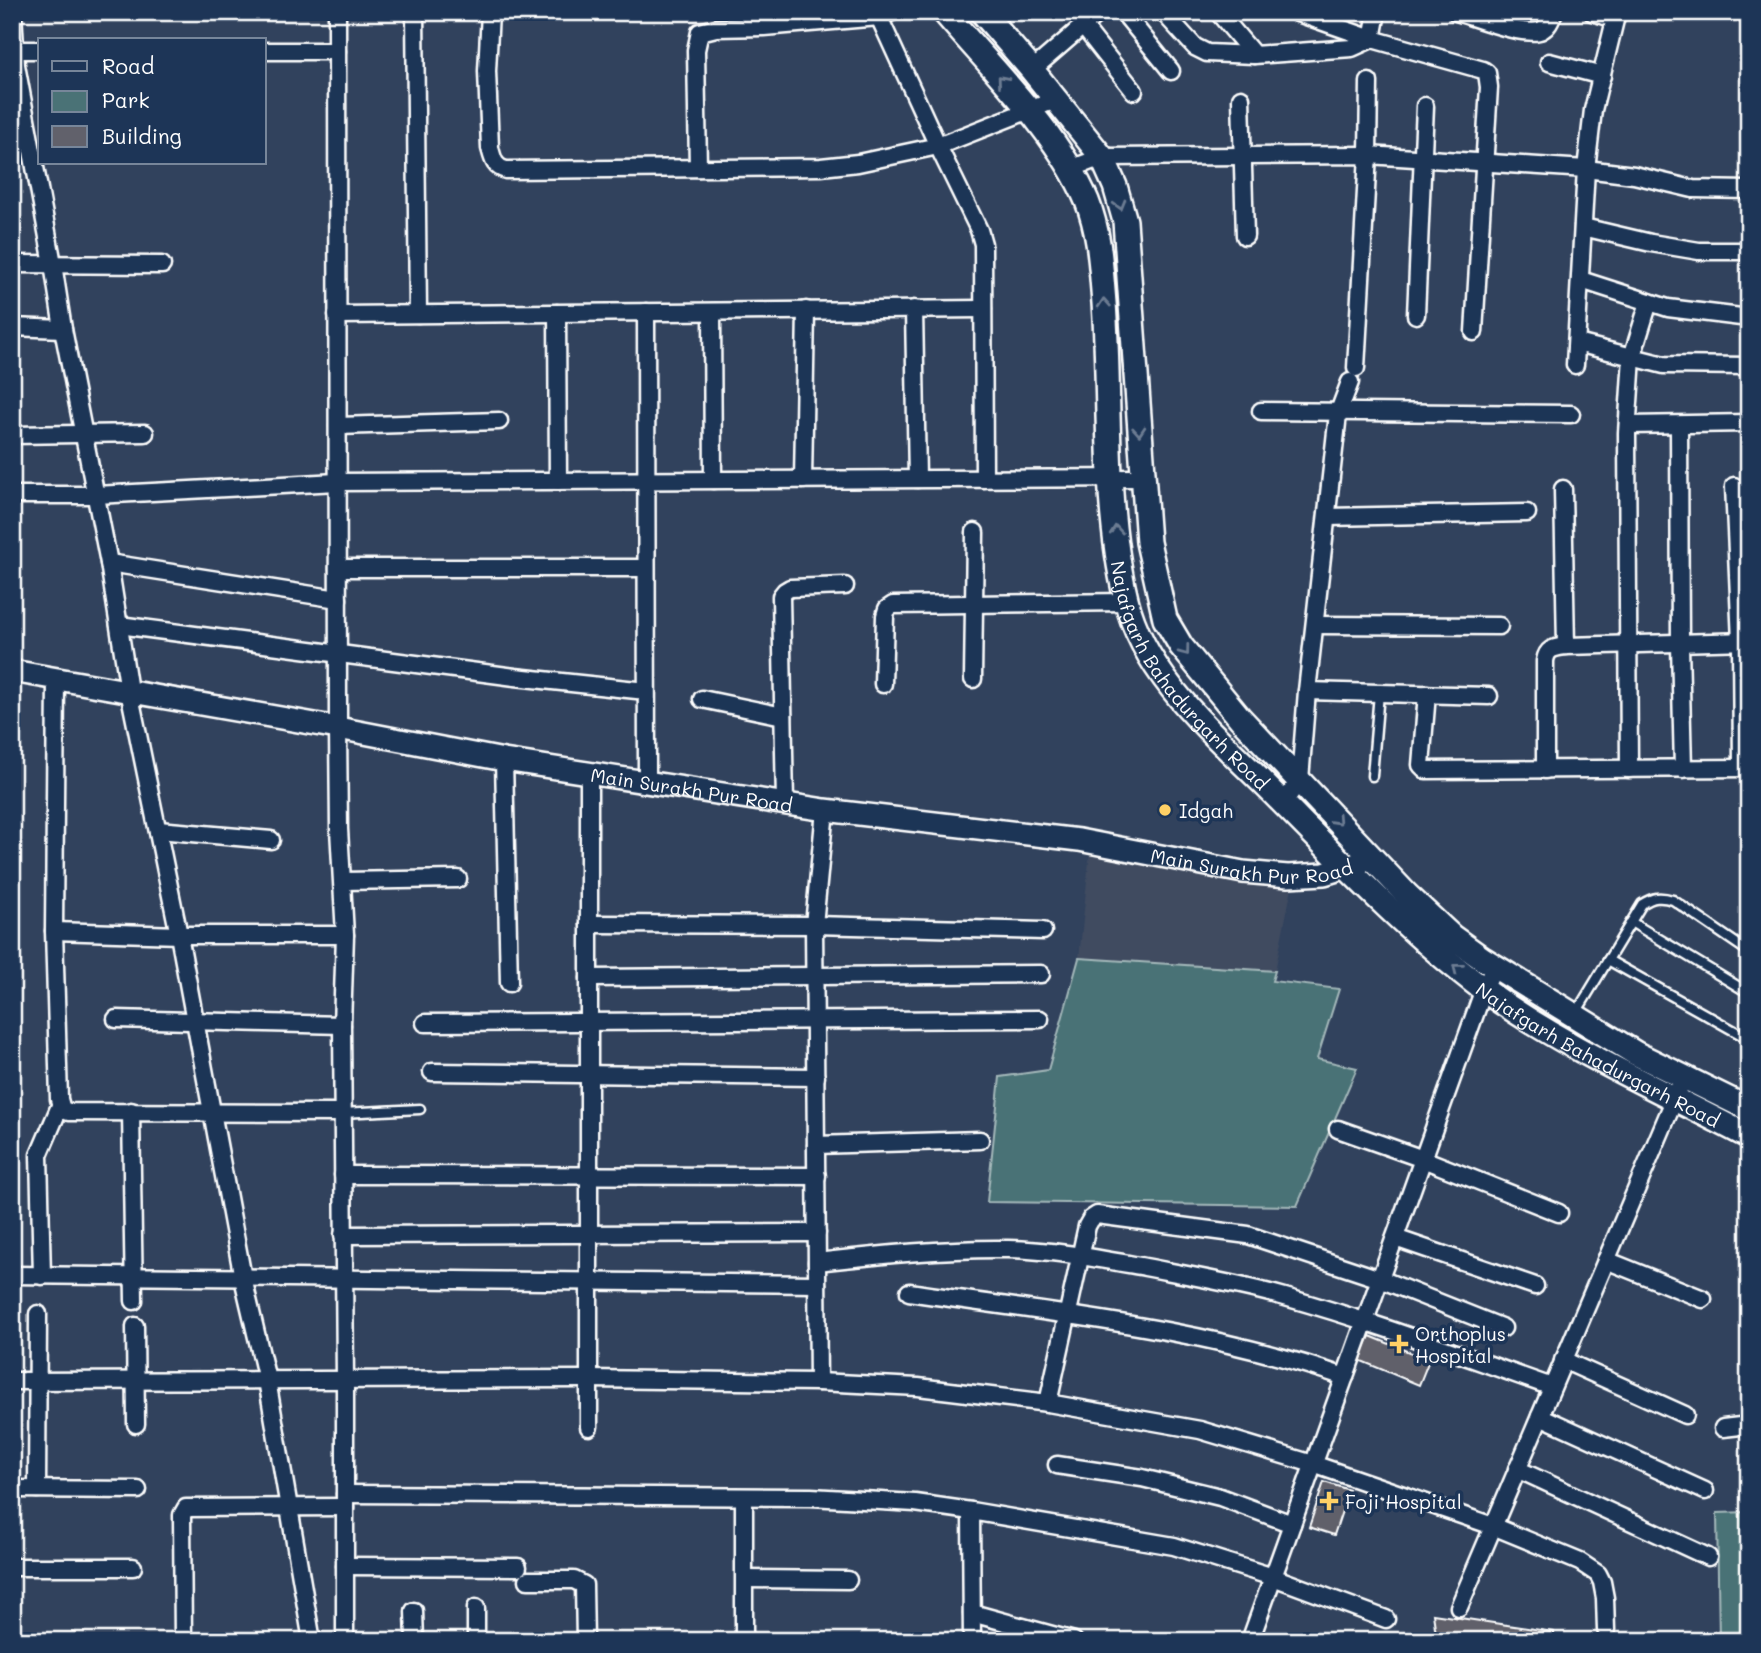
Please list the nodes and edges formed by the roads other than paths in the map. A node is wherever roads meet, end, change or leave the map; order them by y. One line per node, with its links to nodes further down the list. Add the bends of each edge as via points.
1 (13, 12): 20 (street)
2 (337, 12): 23 (street)
3 (415, 12): 61 (street)
4 (490, 12): 43 (street, via 490,148 499,168)
5 (944, 12): 34 (main road, Najafgarh Bahadurgarh Road, one-way to 5)
6 (982, 12): 26 (main road, Najafgarh Bahadurgarh Road)
7 (1098, 12): 18 (street)
8 (1123, 12): 27 (street)
9 (1163, 12): 24 (street, via 1195,47 1207,53)
10 (1218, 12): 24 (street)
11 (1295, 12): 19 (street)
12 (1377, 12): 19 (street)
13 (1456, 12): 14 (street, via 1537,32 1545,29)
14 (1554, 12)
15 (1592, 12): 17 (street)
16 (885, 15): 35 (street); 43 (street, via 700,32 696,50)
17 (1616, 15): 28 (street)
18 (1083, 26): 26 (street); 30 (street)
19 (1372, 39): 24 (street, via 1352,48); 42 (street, via 1487,73)
20 (13, 50): 21 (street); 37 (street)
21 (38, 50)
22 (266, 51): 23 (street)
23 (337, 51): 62 (street)
24 (1254, 55)
25 (1549, 62): 28 (street)
26 (1032, 70): 32 (main road, Najafgarh Bahadurgarh Road)
27 (1171, 71)
28 (1602, 76): 45 (street)
29 (1369, 82): 38 (street)
30 (1134, 91)
31 (1241, 98): 39 (street)
32 (1055, 100): 34 (street); 40 (main road, Najafgarh Bahadurgarh Road)
33 (1425, 106): 41 (street)
34 (1027, 109): 35 (street); 44 (main road, Najafgarh Bahadurgarh Road)
35 (938, 146): 43 (street, via 821,167); 56 (street, via 983,244)
36 (12, 149): 37 (street)
37 (35, 149): 51 (street)
38 (1367, 155): 39 (street); 41 (street); 73 (street, via 1353,375)
39 (1242, 156): 40 (street); 48 (street)
40 (1102, 157): 44 (street); 84 (main road, Najafgarh Bahadurgarh Road, one-way to 84, via 1125,221)
41 (1424, 159): 42 (street); 63 (street)
42 (1484, 163): 45 (street); 67 (street)
43 (698, 168)
44 (1070, 169): 83 (main road, Najafgarh Bahadurgarh Road, one-way to 44, via 1098,238 1087,201)
45 (1586, 169): 46 (street, via 1693,189); 47 (street)
46 (1749, 190)
47 (1583, 227): 49 (street, via 1699,251); 53 (street)
48 (1245, 236)
49 (1749, 251)
50 (12, 264): 51 (street)
51 (53, 264): 52 (street); 66 (street)
52 (162, 265)
53 (1581, 280): 54 (street); 68 (street)
54 (1649, 302): 64 (street, via 1668,309); 69 (street)
55 (914, 309): 56 (street); 57 (street); 85 (street)
56 (983, 309): 86 (street)
57 (806, 310): 59 (street); 89 (street)
58 (646, 312): 59 (street); 60 (street); 87 (street)
59 (712, 312): 88 (street)
60 (557, 313): 61 (street); 90 (street)
61 (418, 314): 62 (street)
62 (337, 315): 79 (street)
63 (1416, 315)
64 (1749, 318)
65 (12, 327): 66 (street)
66 (63, 329): 81 (street)
67 (1474, 332)
68 (1577, 343): 69 (street); 70 (street)
69 (1632, 357): 71 (street, via 1664,365); 77 (street)
70 (1575, 365)
71 (1749, 366)
72 (1261, 411): 73 (street)
73 (1338, 414): 74 (street); 97 (street)
74 (1571, 414)
75 (499, 421): 79 (street)
76 (1749, 423): 78 (street)
77 (1629, 425): 78 (street); 112 (street)
78 (1679, 425): 110 (street)
79 (338, 426): 91 (street)
80 (145, 433): 81 (street)
81 (83, 434): 82 (street); 95 (street)
82 (12, 435)
83 (1111, 478): 84 (street); 86 (street); 104 (main road, Najafgarh Bahadurgarh Road, one-way to 83)
84 (1142, 478): 134 (main road, Najafgarh Bahadurgarh Road, one-way to 134, via 1148,542 1165,619 1181,646 1240,718)
85 (917, 479): 86 (street); 89 (street)
86 (984, 479)
87 (646, 480): 88 (street); 90 (street); 101 (street)
88 (713, 480): 89 (street)
89 (803, 480)
90 (558, 481): 91 (street)
91 (337, 482): 95 (street); 100 (street)
92 (1734, 486): 109 (street)
93 (1563, 489): 111 (street)
94 (12, 495): 95 (street)
95 (96, 495): 99 (street)
96 (1527, 513): 97 (street)
97 (1327, 517): 107 (street)
98 (975, 532): 105 (street)
99 (109, 563): 103 (street); 106 (street)
100 (338, 568): 101 (street); 103 (street)
101 (646, 568): 119 (street)
102 (845, 586): 125 (street, via 790,588 782,596)
103 (338, 599): 113 (street)
104 (1127, 603): 105 (street); 137 (main road, Najafgarh Bahadurgarh Road, via 1162,676)
105 (974, 604): 116 (street); 117 (street, via 887,609)
106 (119, 625): 113 (street); 118 (street)
107 (1315, 625): 108 (street); 120 (street)
108 (1499, 626)
109 (1745, 641): 110 (street); 129 (street)
110 (1680, 645): 112 (street); 128 (street)
111 (1566, 646): 112 (street); 131 (street, via 1546,653)
112 (1628, 646): 130 (street)
113 (338, 653): 119 (street); 126 (street)
114 (12, 671): 115 (street, Main Surakh Pur Road)
115 (56, 678): 118 (street, Main Surakh Pur Road); 149 (street)
116 (973, 680)
117 (883, 684)
118 (129, 691): 126 (street, Main Surakh Pur Road); 139 (street)
119 (646, 691): 135 (street)
120 (1307, 691): 121 (street); 134 (street)
121 (1379, 693): 122 (street); 133 (lane)
122 (1427, 694): 123 (street); 131 (street, via 1423,769)
123 (1489, 696)
124 (702, 699): 125 (street)
125 (783, 716): 136 (street)
126 (338, 728): 127 (street, Main Surakh Pur Road); 144 (street)
127 (504, 760): 132 (street, Main Surakh Pur Road); 158 (street)
128 (1684, 768): 129 (street); 130 (street)
129 (1745, 768)
130 (1629, 769): 131 (street)
131 (1545, 770)
132 (589, 773): 135 (street, Main Surakh Pur Road); 146 (street)
133 (1372, 776)
134 (1300, 780): 137 (street); 141 (main road, Najafgarh Bahadurgarh Road, one-way to 141)
135 (647, 781): 136 (street, Main Surakh Pur Road)
136 (785, 803): 138 (street, Main Surakh Pur Road)
137 (1283, 803): 142 (main road, Najafgarh Bahadurgarh Road)
138 (825, 810): 142 (street, Main Surakh Pur Road, via 1079,840 1243,872 1288,876); 147 (street)
139 (158, 831): 140 (street); 150 (street)
140 (271, 840)
141 (1372, 857): 142 (street, Main Surakh Pur Road); 154 (main road, Najafgarh Bahadurgarh Road, via 1451,936)
142 (1348, 868): 159 (main road, Najafgarh Bahadurgarh Road, one-way to 142, via 1426,943)
143 (457, 879): 144 (street)
144 (343, 881): 151 (street)
145 (1631, 922): 152 (lane, via 1642,904 1662,897); 153 (lane); 160 (lane)
146 (589, 924): 147 (street); 156 (street)
147 (814, 925): 148 (street); 157 (street)
148 (1043, 931)
149 (54, 932): 150 (street); 174 (street)
150 (179, 935): 151 (street); 165 (street)
151 (345, 935): 168 (street)
152 (1749, 952)
153 (1608, 960): 161 (lane); 169 (lane)
154 (1495, 966): 159 (street); 161 (main road, Najafgarh Bahadurgarh Road)
155 (1041, 974): 157 (street)
156 (589, 978): 157 (street); 166 (street)
157 (815, 978): 164 (street)
158 (509, 983)
159 (1484, 989): 173 (main road, Najafgarh Bahadurgarh Road, via 1564,1042 1624,1074); 184 (street)
160 (1749, 993)
161 (1575, 1016): 173 (main road, Najafgarh Bahadurgarh Road)
162 (116, 1019): 165 (street)
163 (1041, 1019): 164 (street)
164 (815, 1021): 166 (street); 172 (street)
165 (196, 1022): 168 (street); 178 (street)
166 (589, 1022): 167 (street); 171 (street)
167 (425, 1023)
168 (342, 1024): 179 (street)
169 (1749, 1039)
170 (432, 1072): 171 (street)
171 (589, 1074): 172 (street); 186 (street)
172 (816, 1077): 183 (street)
173 (1679, 1087): 176 (main road, Najafgarh Bahadurgarh Road); 181 (main road, Najafgarh Bahadurgarh Road); 194 (street)
174 (60, 1106): 177 (street, via 69,1112); 197 (street, via 39,1155)
175 (420, 1109): 179 (lane)
176 (1749, 1110)
177 (131, 1111): 178 (street); 198 (street)
178 (213, 1112): 179 (street); 199 (street)
179 (342, 1113): 185 (street)
180 (1338, 1129): 184 (street)
181 (1749, 1137)
182 (980, 1140): 183 (street)
183 (816, 1144): 187 (street)
184 (1423, 1159): 188 (street); 192 (street)
185 (343, 1175): 186 (street); 191 (street)
186 (589, 1175): 187 (street); 190 (street)
187 (817, 1177): 189 (street)
188 (1559, 1213)
189 (817, 1233): 190 (street); 195 (street)
190 (589, 1234): 191 (street); 202 (street)
191 (343, 1235): 200 (street)
192 (1395, 1238): 201 (street); 204 (street)
193 (1081, 1256): 195 (street, via 1007,1249); 201 (street, via 1087,1226 1097,1215 1248,1235); 209 (street); 210 (street, via 1222,1281)
194 (1606, 1260): 206 (street); 213 (street)
195 (817, 1262): 203 (street)
196 (12, 1275): 197 (street)
197 (42, 1276): 198 (street)
198 (134, 1276): 199 (street); 207 (street)
199 (243, 1278): 200 (street); 216 (street)
200 (343, 1279): 202 (street); 217 (street)
201 (1380, 1279): 210 (street); 212 (street)
202 (589, 1282): 203 (street); 215 (street)
203 (817, 1284): 221 (street)
204 (1535, 1286)
205 (909, 1292): 209 (street)
206 (1703, 1299)
207 (134, 1301)
208 (38, 1314): 219 (street)
209 (1068, 1314): 214 (street, via 1207,1338); 223 (street)
210 (1364, 1321): 214 (street); 222 (street)
211 (135, 1326): 220 (street)
212 (1503, 1328)
213 (1563, 1360): 222 (street); 224 (street)
214 (1345, 1377): 230 (street)
215 (589, 1379): 217 (street); 221 (street); 228 (street)
216 (267, 1380): 217 (street); 220 (street); 239 (street)
217 (345, 1380): 238 (street)
218 (12, 1381): 219 (street)
219 (38, 1381): 220 (street); 234 (street)
220 (135, 1381): 226 (street)
221 (818, 1382): 223 (street, via 918,1387)
222 (1552, 1387): 225 (street)
223 (1048, 1403): 230 (street, via 1200,1430)
224 (1685, 1415)
225 (1540, 1416): 232 (street); 236 (street)
226 (136, 1424)
227 (1749, 1425): 229 (street)
228 (589, 1427)
229 (1723, 1428)
230 (1313, 1464): 241 (street); 242 (street)
231 (1057, 1465): 241 (street, via 1142,1478 1220,1497)
232 (1517, 1469): 242 (street); 243 (street)
233 (12, 1489): 234 (street)
234 (37, 1489): 235 (street)
235 (138, 1490)
236 (1704, 1491)
237 (744, 1498): 238 (street); 240 (street, via 873,1499); 248 (street)
238 (345, 1500): 239 (street); 244 (street)
239 (287, 1507): 258 (street, via 184,1510); 259 (street)
240 (971, 1511): 247 (street, via 1174,1546); 253 (street)
241 (1292, 1524): 247 (street)
242 (1493, 1526): 250 (street); 255 (street, via 1598,1574 1605,1598)
243 (1708, 1557)
244 (345, 1566): 260 (street); 263 (street, via 523,1573 574,1580 584,1585)
245 (12, 1567): 246 (street)
246 (133, 1567)
247 (1273, 1577): 254 (street); 267 (street)
248 (745, 1579): 249 (street); 264 (street)
249 (848, 1580)
250 (1459, 1607)
251 (476, 1608): 262 (street)
252 (414, 1611): 261 (street)
253 (972, 1613): 265 (street); 266 (street)
254 (1386, 1619)
255 (1606, 1630)
256 (12, 1641): 257 (street)
257 (20, 1641)
258 (183, 1641)
259 (312, 1641)
260 (345, 1641)
261 (415, 1641)
262 (476, 1641)
263 (585, 1641)
264 (744, 1641)
265 (972, 1641)
266 (1074, 1641)
267 (1250, 1641)

